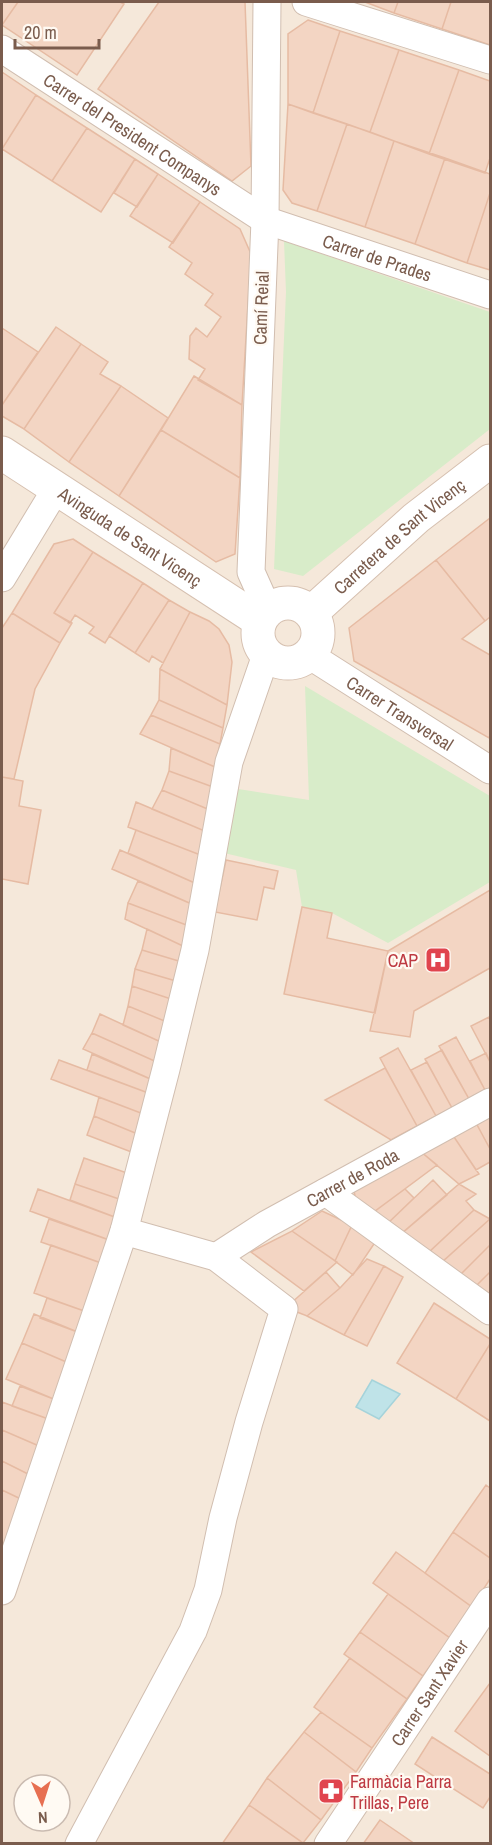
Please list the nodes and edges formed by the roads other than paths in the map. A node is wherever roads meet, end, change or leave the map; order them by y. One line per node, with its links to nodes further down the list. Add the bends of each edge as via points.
1 (267, 2): 5 (street, Camí Reial)
2 (306, 2): 4 (street)
3 (2, 49): 5 (street, Carrer del President Companys)
4 (490, 60)
5 (265, 220): 6 (street, Carrer de Prades); 12 (street, Camí Reial, via 251,572)
6 (490, 295)
7 (2, 453): 9 (street, Avinguda de Sant Vicenç)
8 (490, 461): 11 (street, Carretera de Sant Vicenç, via 416,518)
9 (56, 489): 10 (street); 12 (street, Avinguda de Sant Vicenç)
10 (2, 578)
11 (310, 613): 12 (street, via 290,603 278,604); 14 (street, via 318,634)
12 (264, 616): 13 (street, via 258,639)
13 (266, 655): 14 (street, via 291,664); 18 (street, via 229,762 195,950)
14 (309, 655): 15 (street, Carrer Transversal)
15 (490, 770)
16 (490, 1102): 17 (street, Carrer de Roda)
17 (326, 1192): 19 (street, Carrer de Roda); 20 (street)
18 (124, 1231): 19 (street); 21 (street)
19 (216, 1257): 23 (street, via 284,1310 228,1497 208,1590 193,1631)
20 (490, 1311)
21 (2, 1591)
22 (490, 1601): 24 (street, Carrer Sant Xavier)
23 (79, 1844)
24 (328, 1844)

